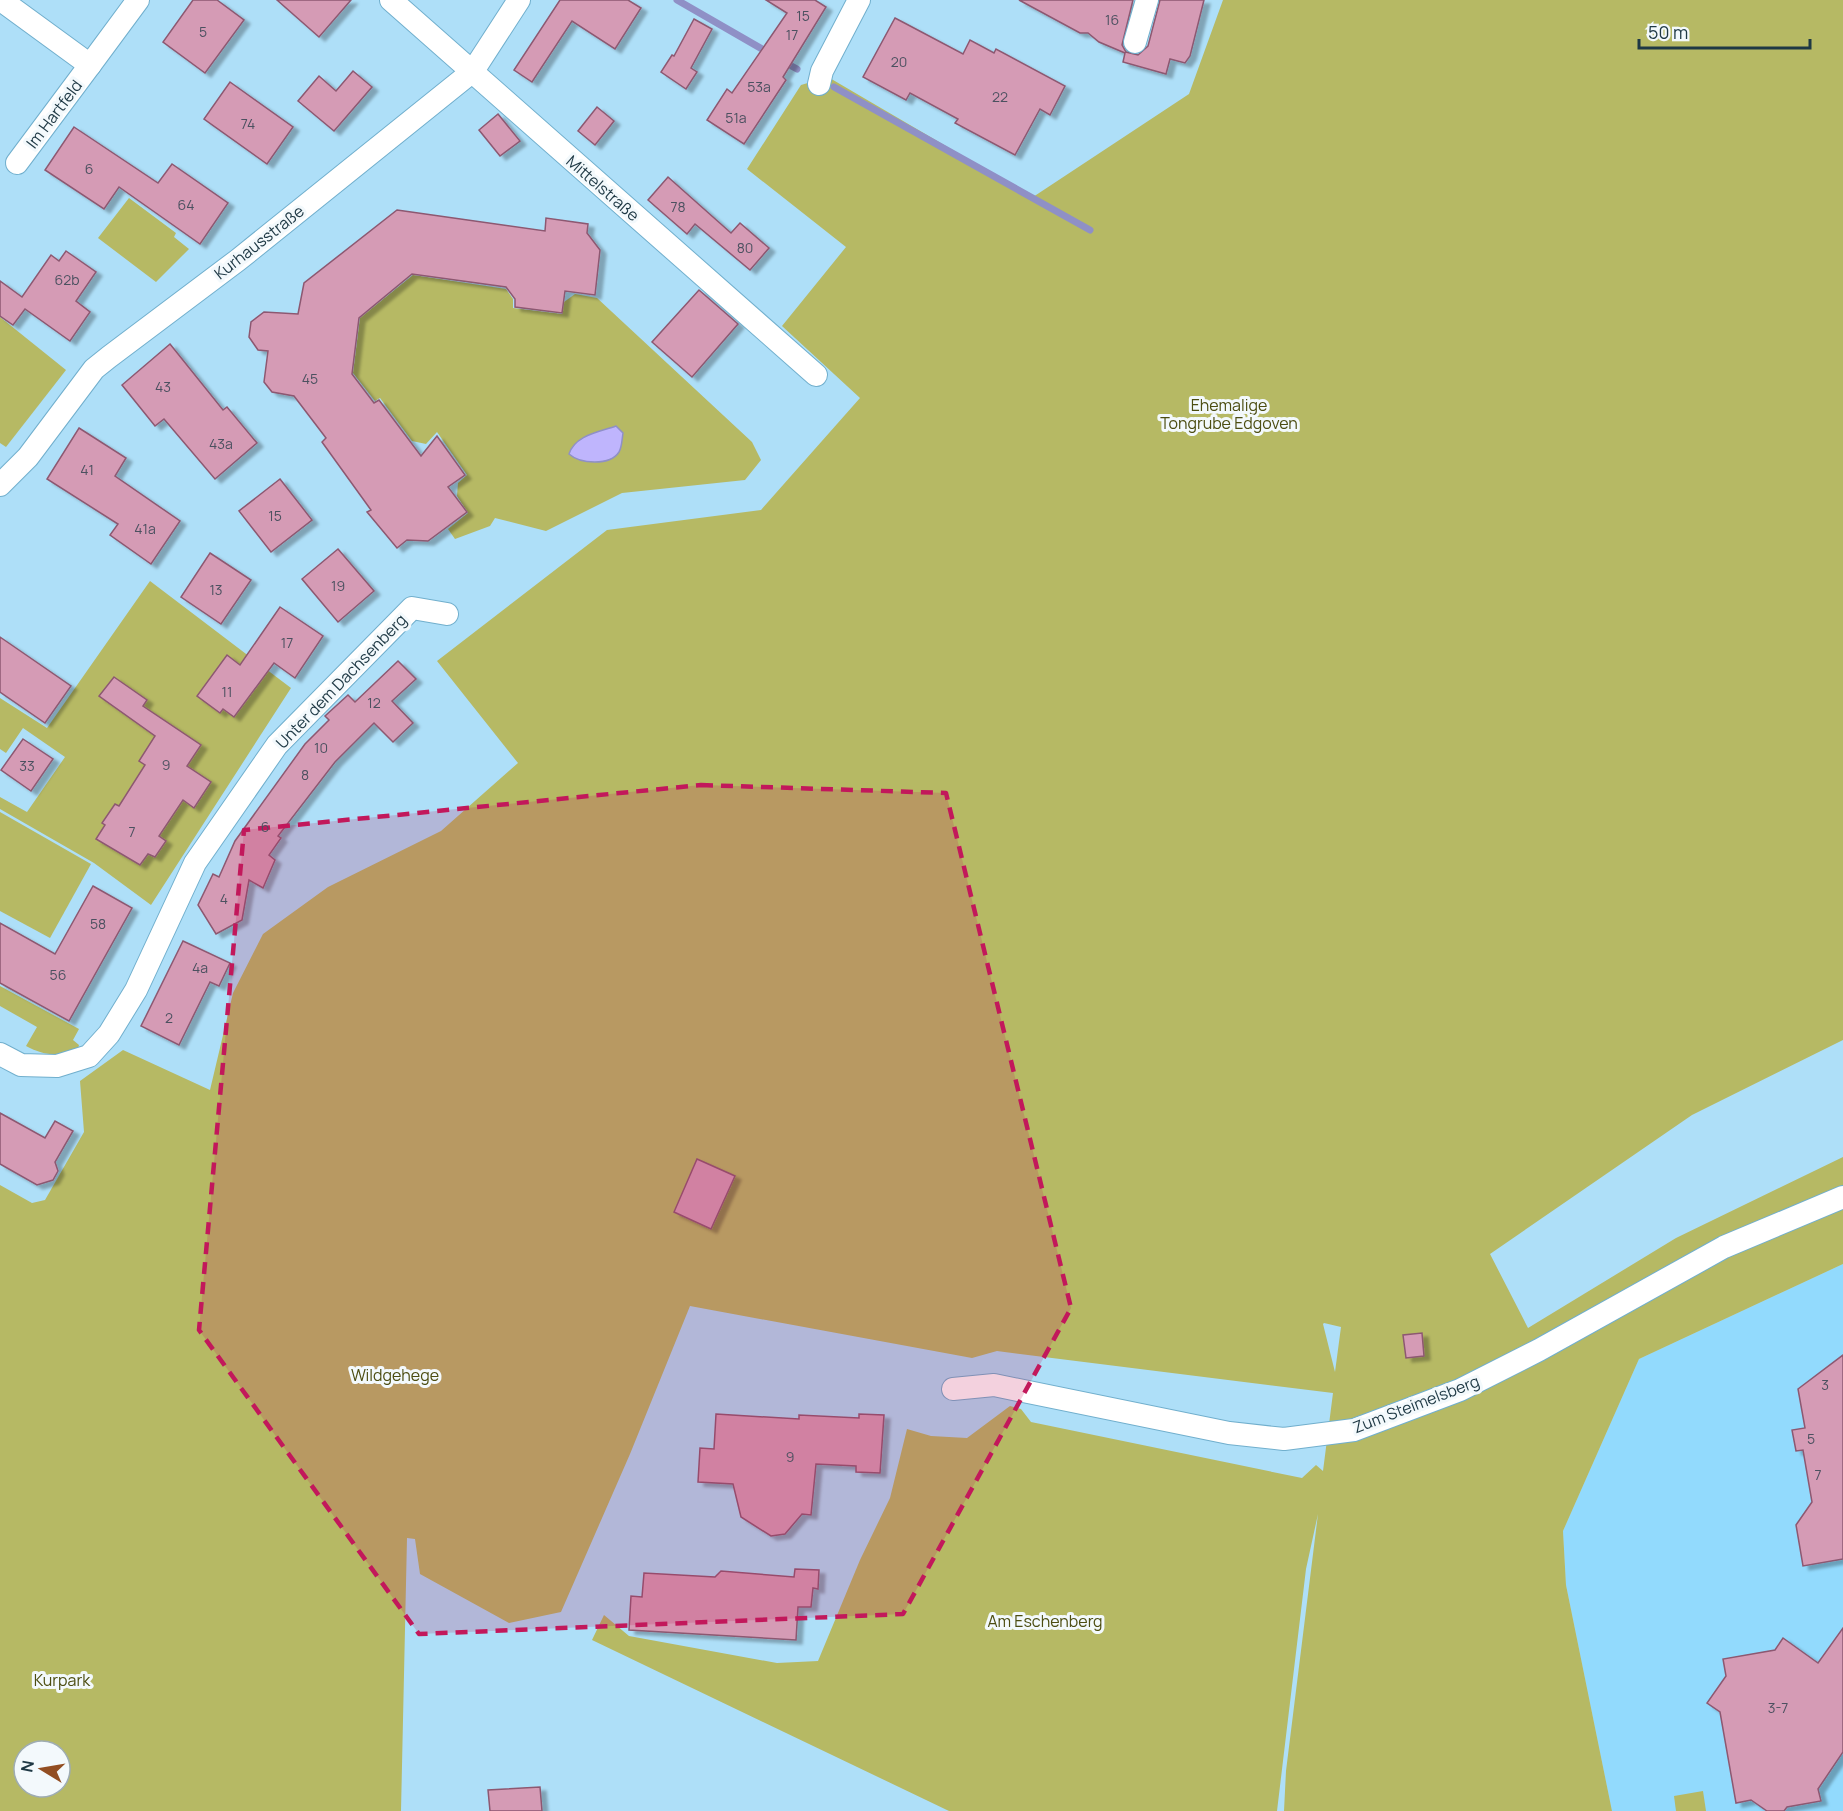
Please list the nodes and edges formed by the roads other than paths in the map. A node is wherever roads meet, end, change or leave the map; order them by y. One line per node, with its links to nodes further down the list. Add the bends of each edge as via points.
1 (1, 0): 8 (street, Im Hartfeld)
2 (138, 0): 8 (street, Im Hartfeld)
3 (391, 0): 9 (street, Mittelstraße)
4 (519, 0): 9 (street, Kurhausstraße)
5 (859, 0): 10 (street)
6 (1147, 0): 7 (street)
7 (1135, 42)
8 (90, 65): 11 (street, Im Hartfeld)
9 (473, 70): 12 (street, Mittelstraße, via 538,132); 13 (street, Kurhausstraße, via 238,260 94,369 28,457)
10 (820, 78)
11 (17, 163)
12 (816, 375)
13 (0, 484)
14 (447, 614): 15 (street, Unter dem Dachsenberg, via 412,608 277,745 195,863 136,990 110,1034 89,1056 57,1066 21,1065)
15 (0, 1054)
16 (1843, 1197): 17 (street, Zum Steimelsberg, via 1724,1247 1460,1390 1354,1430 1273,1438 1228,1433 994,1385)
17 (952, 1389)

